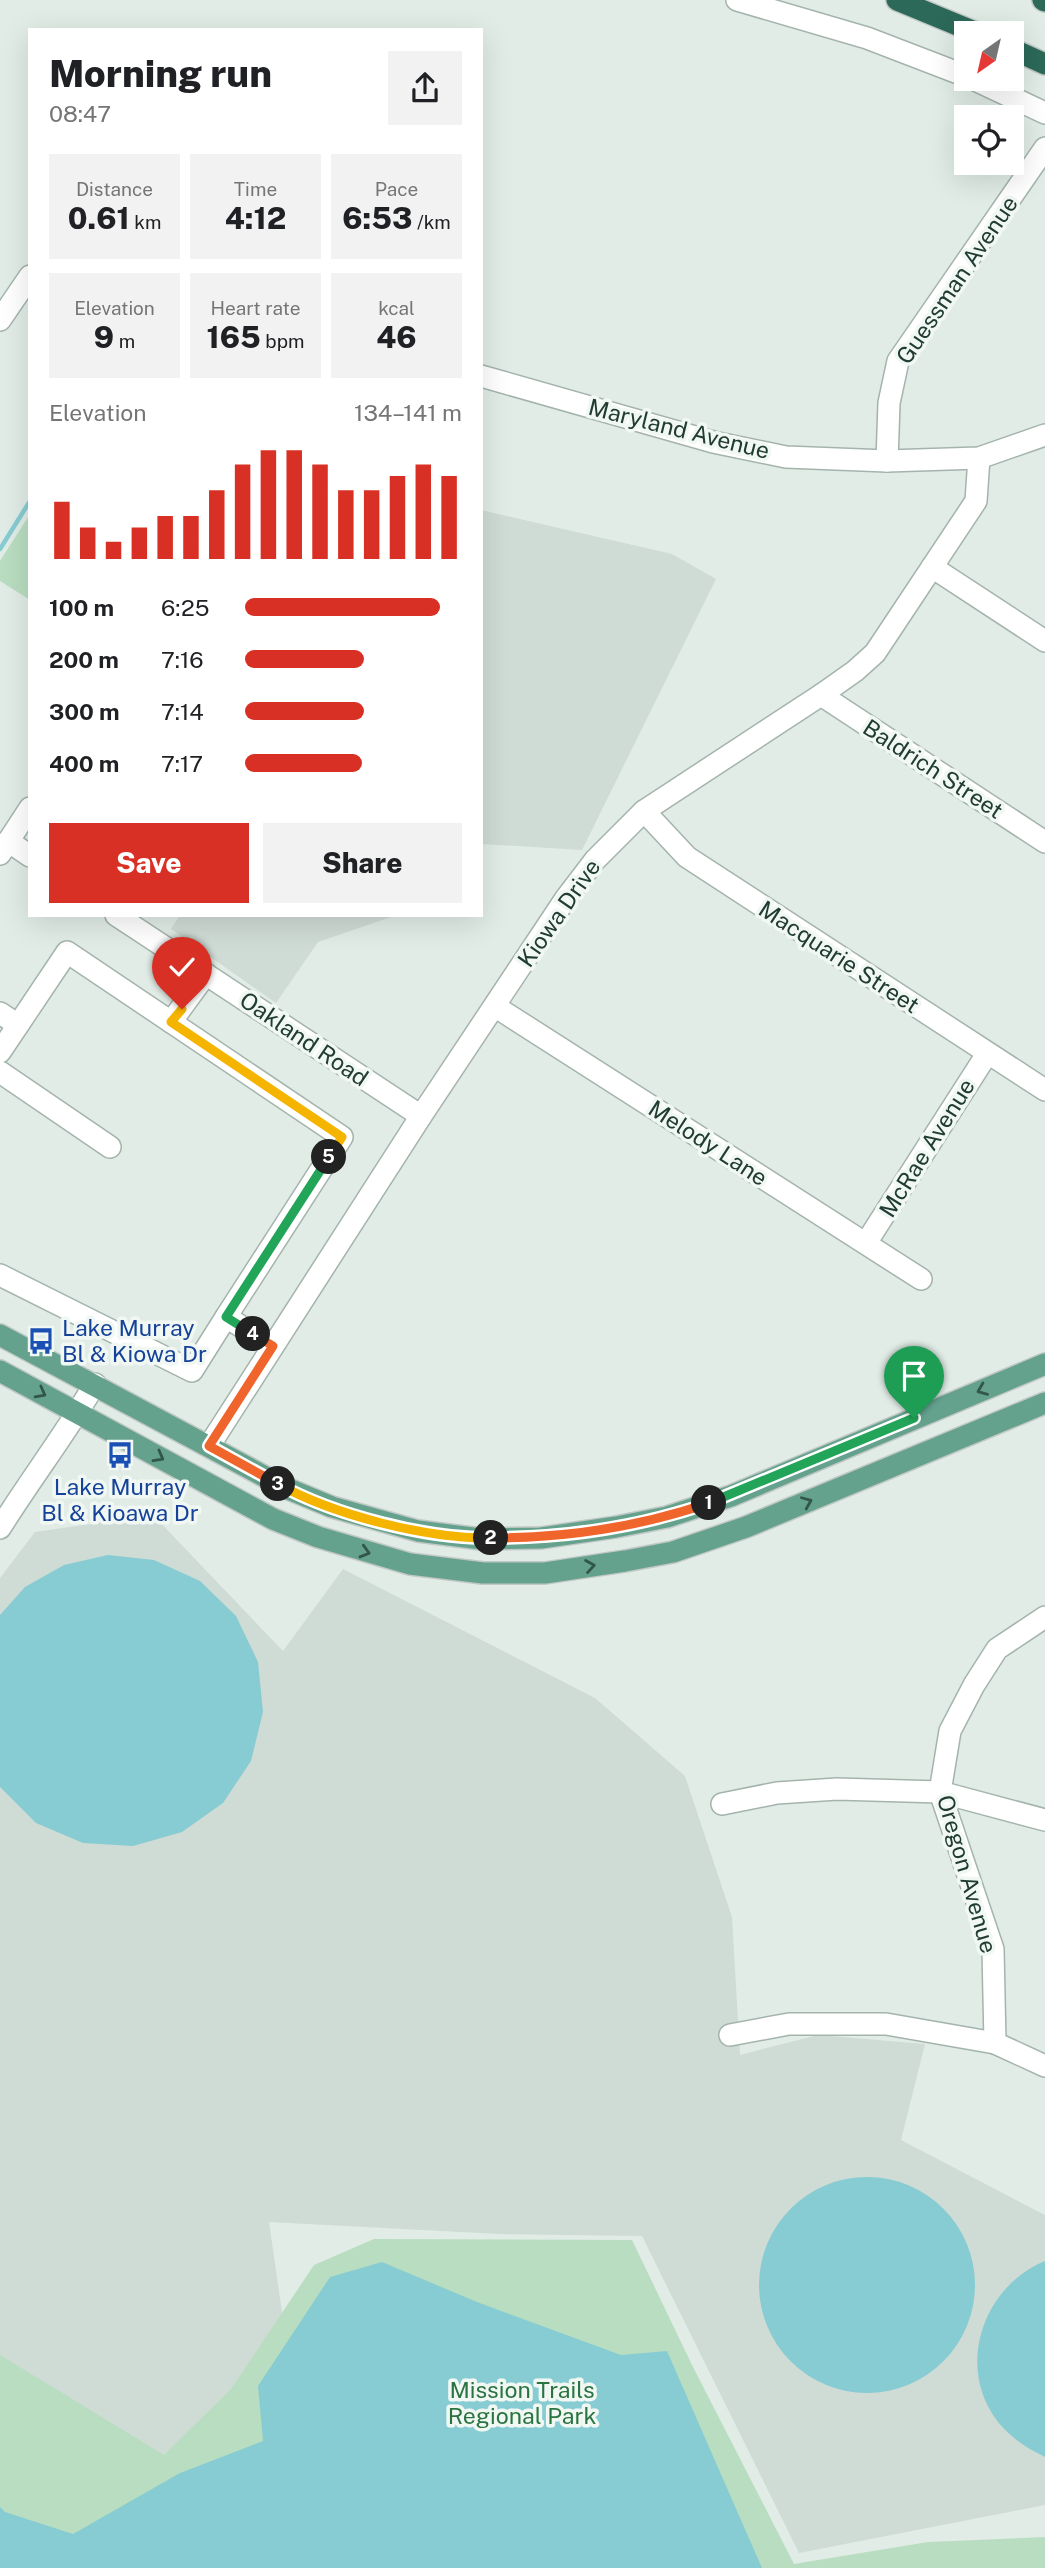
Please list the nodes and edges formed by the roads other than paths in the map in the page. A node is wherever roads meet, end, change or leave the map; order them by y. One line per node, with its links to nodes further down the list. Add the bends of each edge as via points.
1 (737, 0): 6 (street, via 867,38)
2 (897, 0): 3 (highway)
3 (954, 24)
4 (1024, 54): 5 (highway)
5 (1045, 64)
6 (954, 71)
7 (998, 91): 8 (street)
8 (1045, 113)
9 (1045, 148): 15 (street, Guessman Avenue, via 898,361 889,403)
10 (28, 279): 11 (street)
11 (1, 315)
12 (483, 377): 15 (street, Maryland Avenue, via 713,442 786,457)
13 (1045, 435): 14 (street, Maryland Avenue)
14 (979, 458): 15 (street, Maryland Avenue); 16 (street, Kiowa Drive, via 976,501)
15 (887, 461)
16 (932, 567): 17 (street); 18 (street, Kiowa Drive, via 875,653)
17 (1045, 641)
18 (821, 695): 20 (street, Kiowa Drive); 21 (street, Baldrich Street)
19 (28, 811): 22 (street)
20 (644, 811): 26 (street, Kiowa Drive, via 612,840 566,898); 30 (street, Macquarie Street, via 687,857)
21 (1045, 842)
22 (4, 848): 23 (street)
23 (28, 855)
24 (119, 917): 25 (street, Oakland Road)
25 (206, 974): 28 (street); 33 (street, Oakland Road)
26 (496, 1007): 33 (street, Kiowa Drive); 35 (street, Melody Lane)
27 (9, 1019): 28 (street, via 67,952); 29 (street)
28 (171, 1022): 38 (street, via 342,1137)
29 (0, 1052)
30 (987, 1054): 32 (street, Macquarie Street); 35 (street, McRae Avenue)
31 (0, 1072): 34 (street)
32 (1045, 1090)
33 (421, 1116): 40 (street, Kiowa Drive)
34 (110, 1147)
35 (866, 1243): 37 (street, Melody Lane)
36 (0, 1275): 38 (street, via 192,1371)
37 (921, 1279)
38 (226, 1317): 40 (street)
39 (0, 1335): 43 (main road)
40 (273, 1346): 46 (street, Kiowa Drive)
41 (1045, 1364): 46 (main road, one-way to 46, via 731,1496 667,1517 541,1538 481,1539 418,1531 367,1518 286,1488)
42 (0, 1371): 45 (main road, one-way to 45)
43 (95, 1384): 45 (street); 46 (main road)
44 (1045, 1403): 45 (main road, one-way to 44, via 270,1517 318,1537 410,1564 483,1573 545,1573 673,1552 746,1528)
45 (78, 1413): 47 (street)
46 (209, 1446)
47 (0, 1528)
48 (1045, 1617): 49 (street, Oregon Avenue, via 997,1649 974,1685 950,1731)
49 (940, 1792): 50 (street, via 837,1789 777,1793); 51 (street); 53 (street, Oregon Avenue, via 993,1949)
50 (722, 1804)
51 (1045, 1820)
52 (730, 2035): 53 (street, via 789,2024 886,2024)
53 (995, 2043): 54 (street)
54 (1045, 2066)

